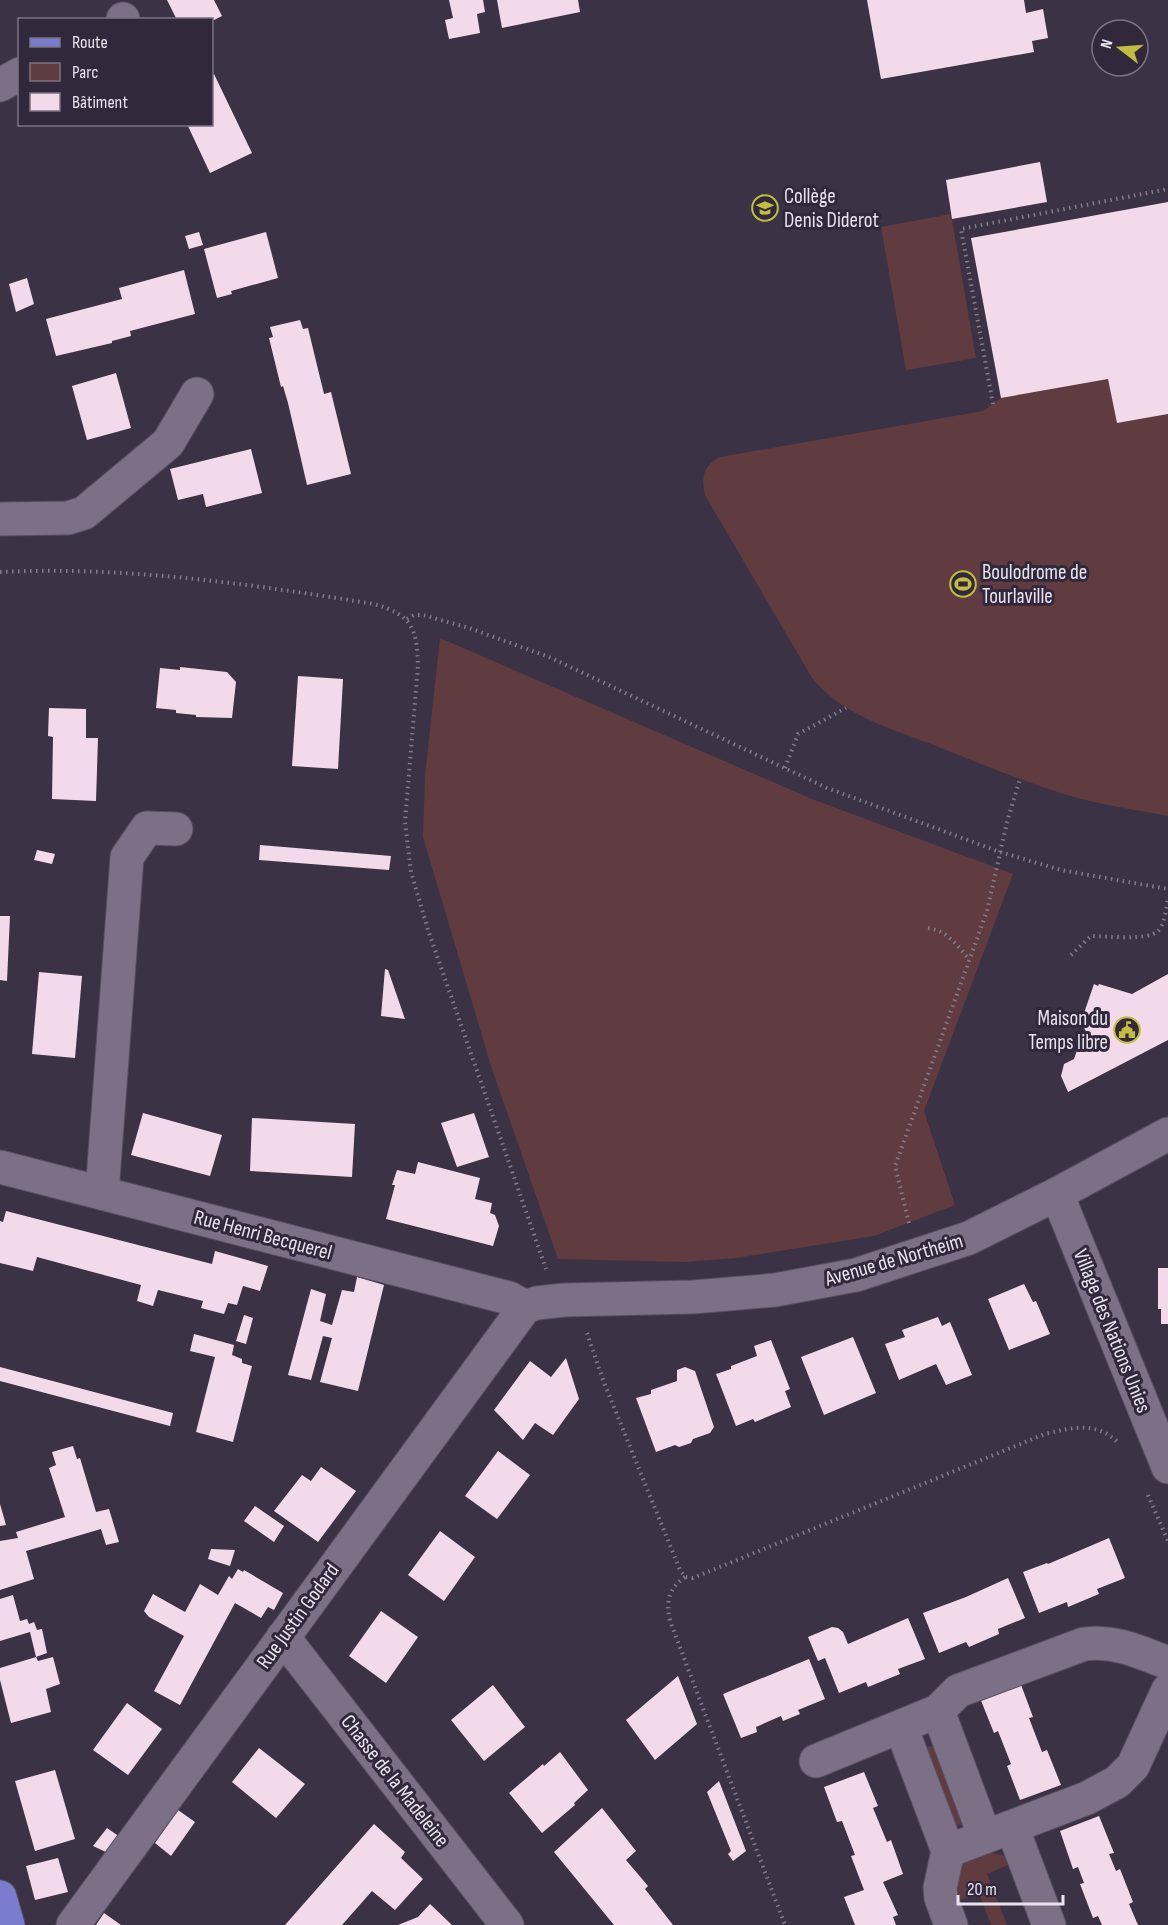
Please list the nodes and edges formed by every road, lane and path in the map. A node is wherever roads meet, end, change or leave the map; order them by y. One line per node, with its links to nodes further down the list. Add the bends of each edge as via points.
1 (18, 75): 2 (street)
2 (0, 85)
3 (1168, 189): 5 (path, via 961,229)
4 (197, 394): 6 (street, via 168,443 84,513 69,518)
5 (993, 404)
6 (0, 519)
7 (0, 572): 8 (path, via 56,569 229,582 374,604)
8 (407, 619): 10 (path, via 423,615 549,657); 24 (path, via 417,641 418,666 405,822 411,872)
9 (846, 708): 10 (path, via 798,734)
10 (785, 768): 13 (path, via 827,788)
11 (1020, 779): 13 (path)
12 (176, 829): 21 (street, via 147,828 127,856)
13 (1000, 852): 14 (path, via 1061,870); 18 (path, via 987,911)
14 (1168, 889)
15 (1168, 899): 17 (path, via 1157,933 1147,937 1091,936)
16 (928, 928): 18 (path, via 940,930)
17 (1071, 955)
18 (968, 959): 23 (path, via 895,1166)
19 (1168, 1134): 22 (street, Avenue de Northeim)
20 (0, 1167): 21 (street, Rue Henri Becquerel)
21 (102, 1193): 25 (street, Rue Henri Becquerel, via 509,1299)
22 (1057, 1194): 23 (street, Avenue de Northeim, via 969,1238); 28 (street, Village des Nations Unies)
23 (917, 1256): 25 (street, Avenue de Northeim, via 856,1275 775,1290 693,1297 564,1300)
24 (549, 1276)
25 (525, 1307): 31 (street, Rue Justin Godard)
26 (586, 1330): 30 (path)
27 (1124, 1447): 30 (path, via 1095,1428 1077,1426 1045,1434 693,1578)
28 (1157, 1479): 29 (path)
29 (1168, 1541)
30 (685, 1577): 43 (path, via 669,1594 670,1621)
31 (283, 1637): 41 (street, Rue Justin Godard); 42 (street, Chasse de la Madeleine)
32 (1168, 1663): 34 (street, via 1121,1644 1084,1644 958,1691)
33 (1168, 1690): 37 (street, via 1133,1766 1117,1782 1087,1798)
34 (938, 1711): 35 (street); 37 (street)
35 (901, 1727): 36 (street); 38 (street)
36 (816, 1761)
37 (998, 1832): 38 (street); 45 (street)
38 (948, 1851): 44 (street, via 940,1888)
39 (0, 1897): 40 (main road)
40 (8, 1925)
41 (72, 1925)
42 (507, 1925)
43 (785, 1925)
44 (951, 1925)
45 (1049, 1925)

